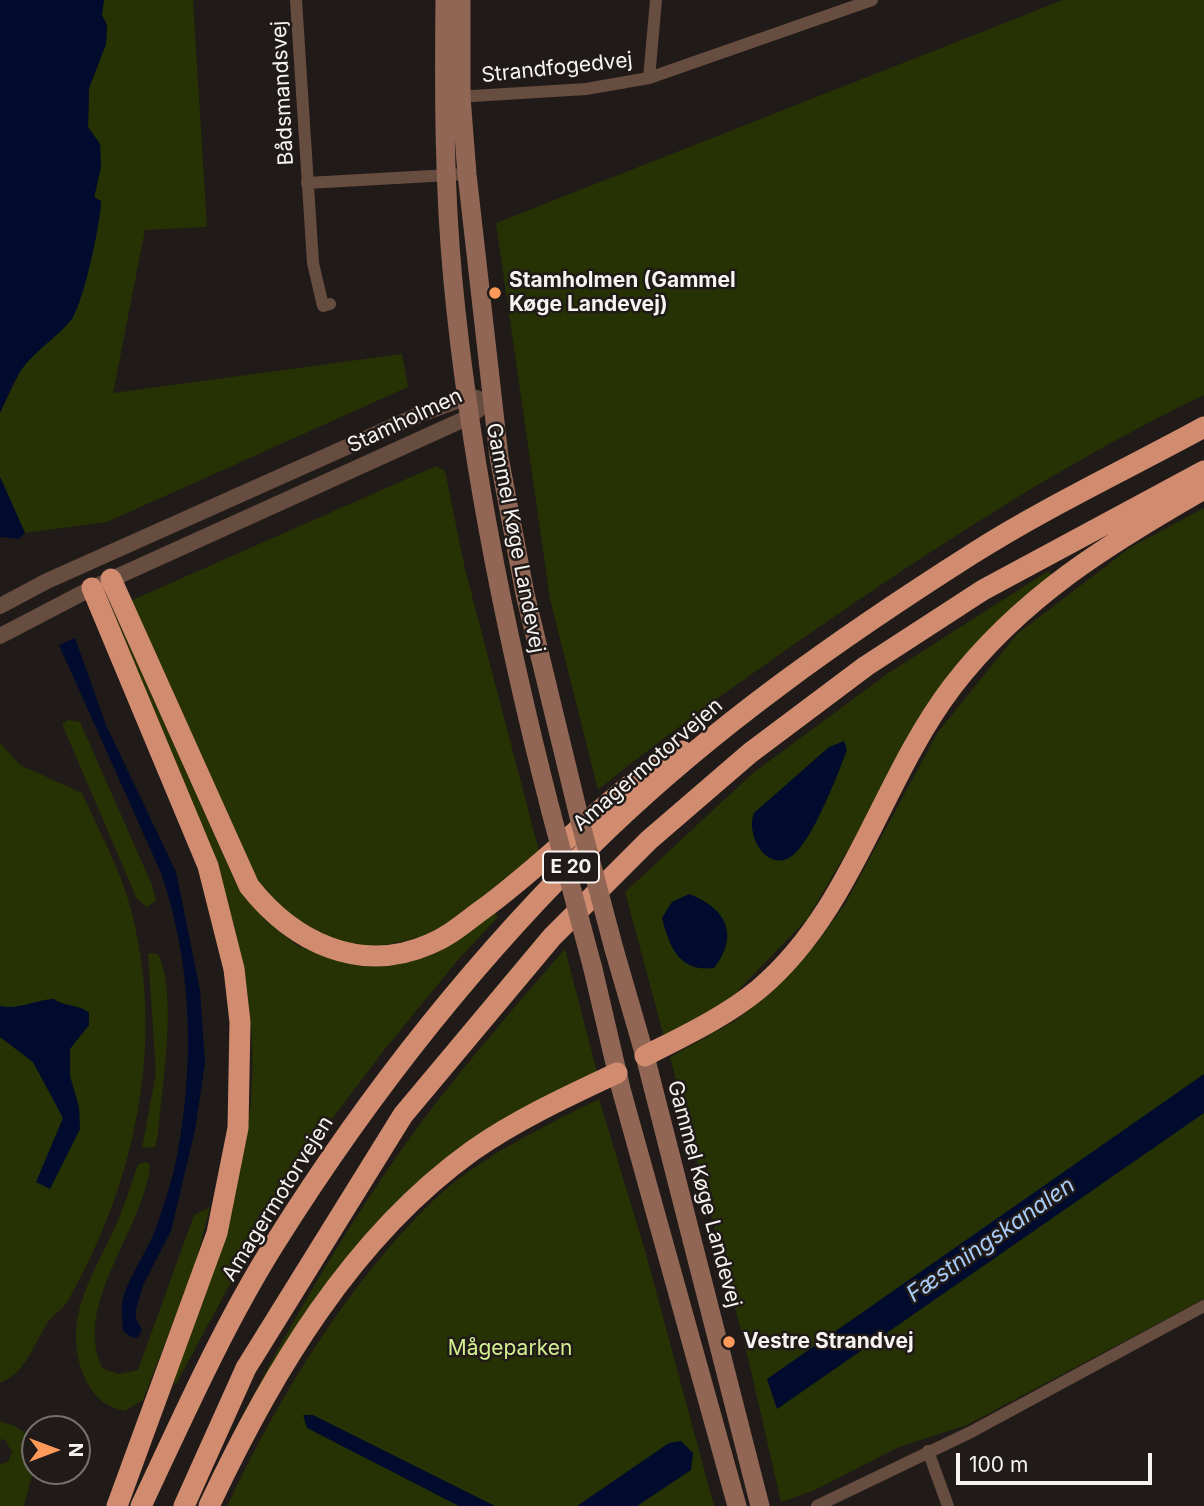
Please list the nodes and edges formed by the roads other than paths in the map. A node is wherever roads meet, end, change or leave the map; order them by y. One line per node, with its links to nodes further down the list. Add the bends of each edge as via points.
1 (296, 0): 10 (street, Bådsmandsvej)
2 (445, 0): 7 (main road, Gammel Køge Landevej)
3 (461, 0): 7 (main road, Gammel Køge Landevej)
4 (656, 0): 6 (street)
5 (872, 0): 6 (street, Strandfogedvej)
6 (649, 78): 7 (street, Strandfogedvej, via 586,89)
7 (452, 98): 8 (main road, Gammel Køge Landevej); 9 (main road, Gammel Køge Landevej)
8 (467, 174): 9 (street, Bådsmandsvej); 13 (main road, Gammel Køge Landevej)
9 (446, 176): 10 (street, Bådsmandsvej); 12 (main road, Gammel Køge Landevej)
10 (307, 183): 11 (street, Bådsmandsvej, via 313,264 323,306)
11 (330, 304)
12 (467, 397): 13 (street, Stamholmen); 14 (main road, Gammel Køge Landevej); 18 (street, Stamholmen)
13 (492, 399): 14 (street, Stamholmen); 23 (main road, Gammel Køge Landevej, bridge, via 525,594 569,783)
14 (469, 417): 19 (street, Stamholmen); 24 (main road, Gammel Køge Landevej, bridge, via 499,593)
15 (1204, 427): 22 (highway, Amagermotorvejen / E 20, via 975,552 829,649)
16 (1204, 471): 29 (highway, E 20, via 982,590 866,666 730,770 649,840 552,937 403,1115 246,1368)
17 (1204, 489): 23 (highway, via 1118,538 1048,587 1003,629 952,688 906,758 836,895 794,954 759,989 713,1021)
18 (92, 561): 19 (street); 20 (street, Stamholmen)
19 (101, 583): 21 (street, Stamholmen); 22 (highway, via 248,886 289,928 342,952 401,953 455,931 504,895 631,783); 27 (highway, via 208,866 234,969 241,1075 230,1181 217,1233)
20 (0, 606)
21 (0, 636)
22 (746, 711): 28 (highway, Amagermotorvejen / E 20, via 609,829 520,918 441,1010 349,1131 274,1244 213,1352)
23 (645, 1056): 24 (main road); 32 (main road, Gammel Køge Landevej)
24 (617, 1073): 30 (highway, via 472,1151 387,1227 331,1293 267,1392); 31 (main road, Gammel Køge Landevej)
25 (1204, 1306): 26 (street)
26 (928, 1451): 33 (street); 34 (street)
27 (117, 1506)
28 (141, 1506)
29 (184, 1506)
30 (209, 1506)
31 (737, 1506)
32 (760, 1506)
33 (817, 1506)
34 (948, 1506)

